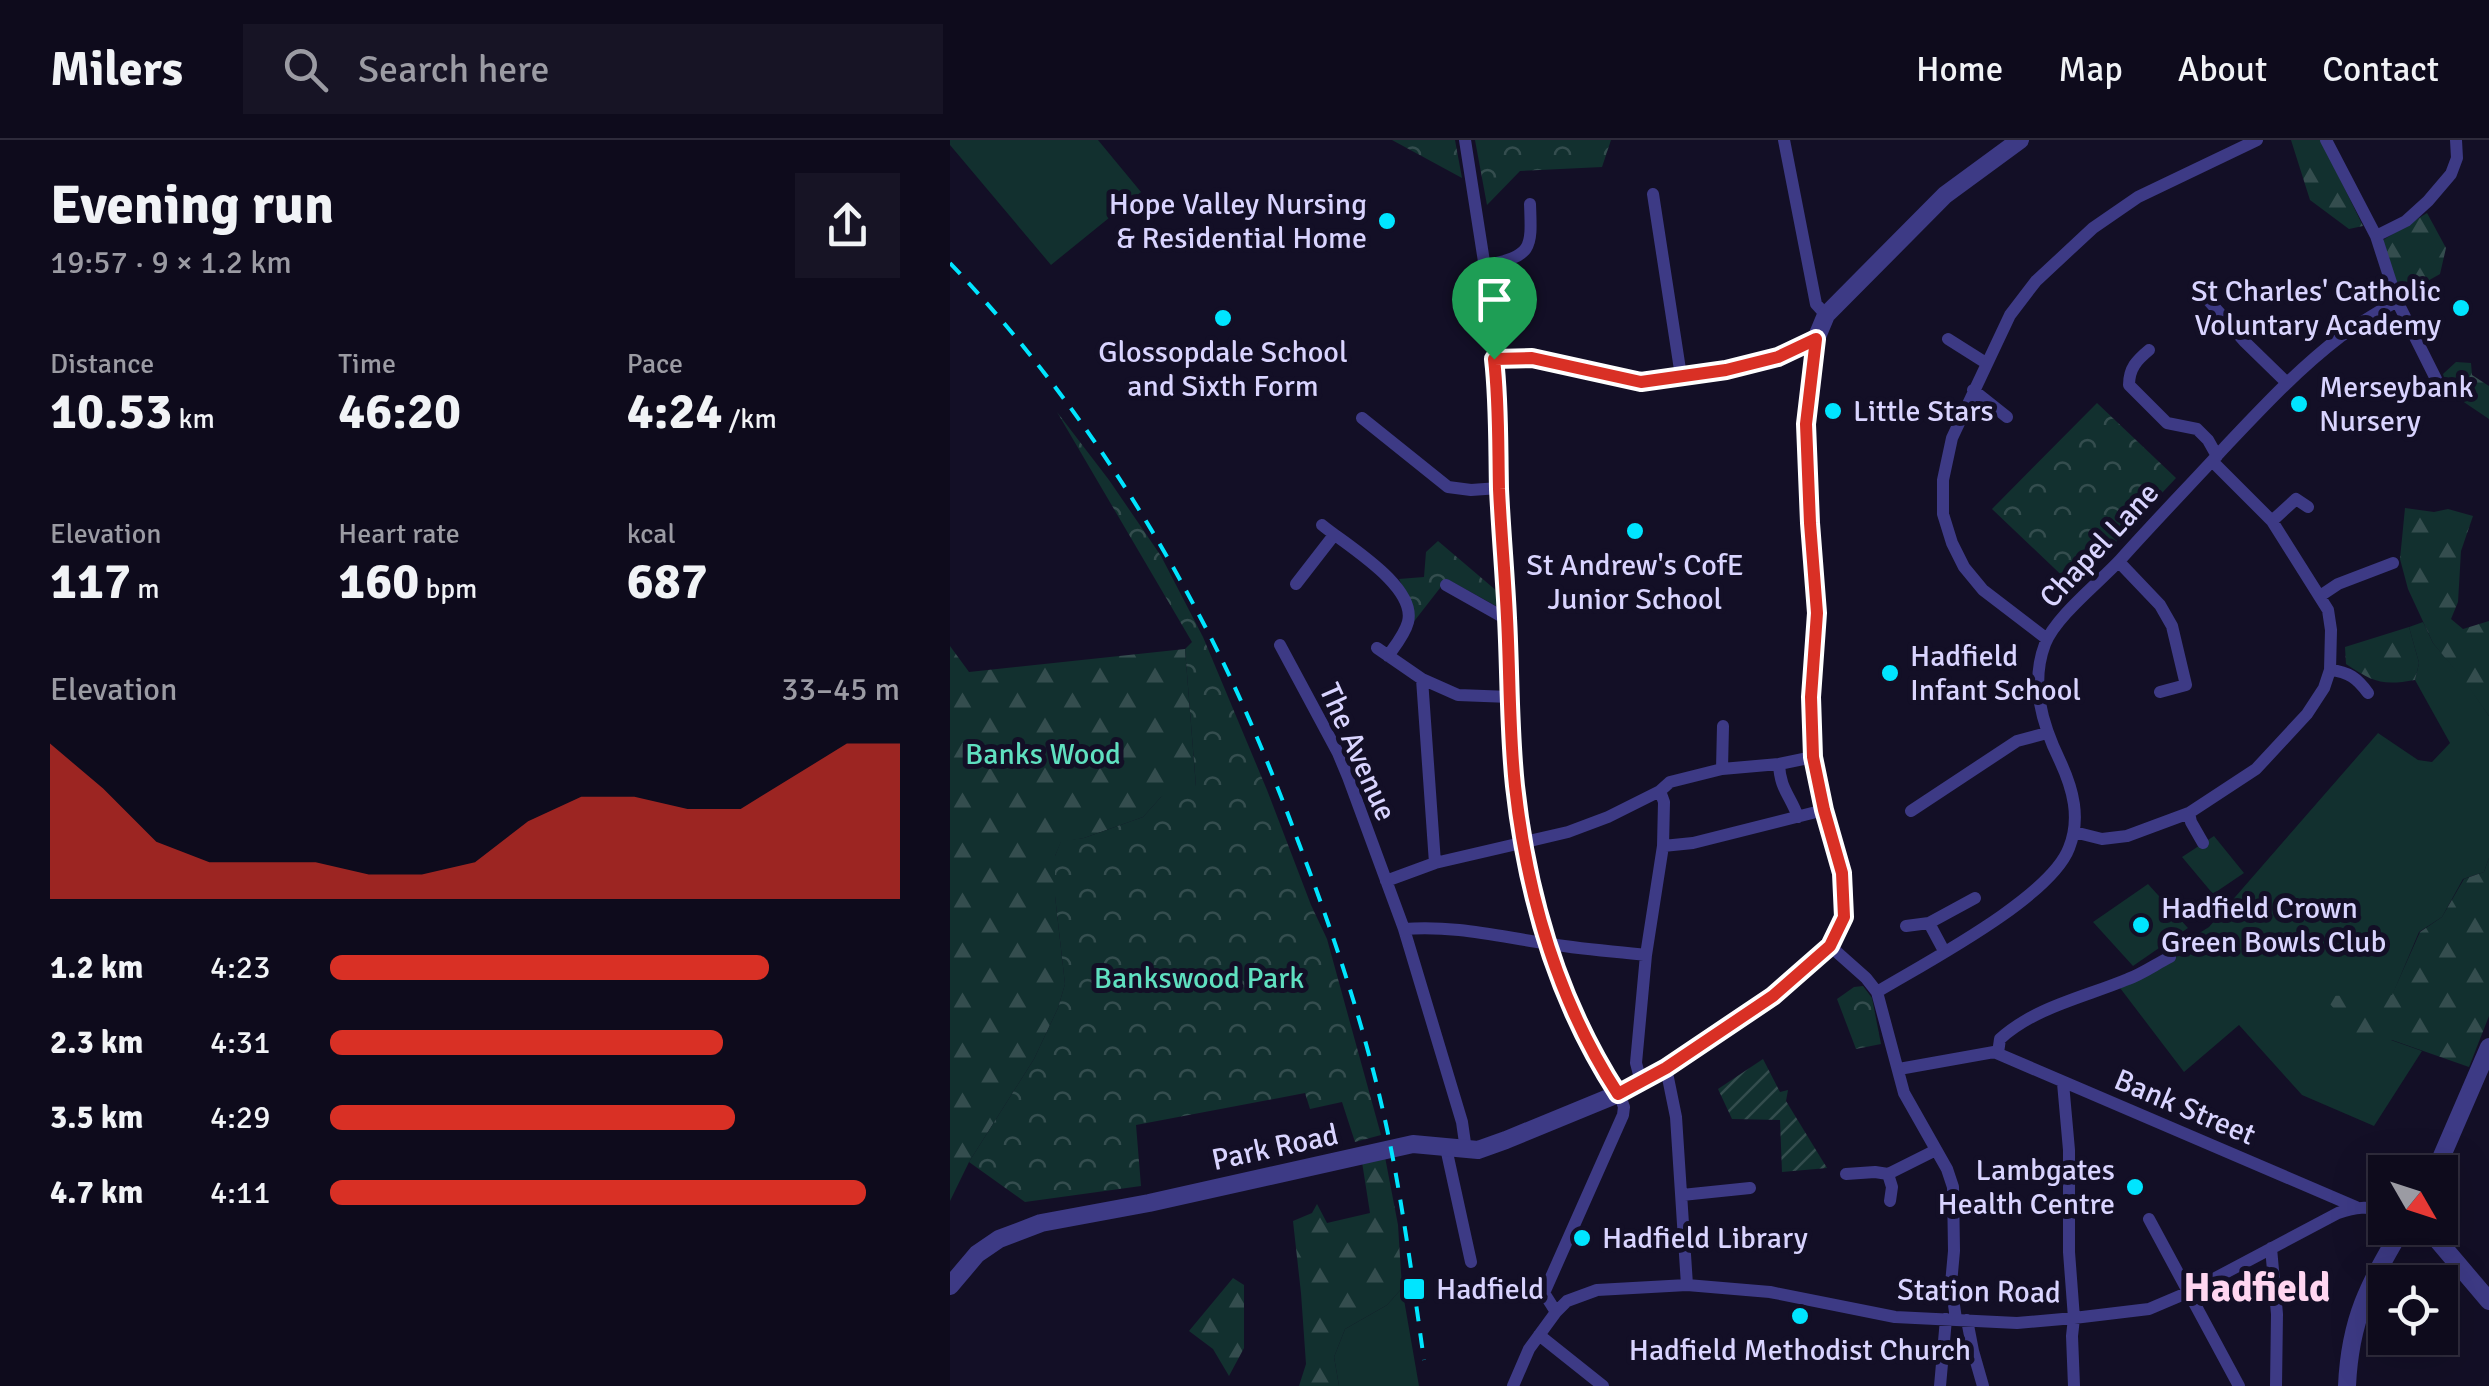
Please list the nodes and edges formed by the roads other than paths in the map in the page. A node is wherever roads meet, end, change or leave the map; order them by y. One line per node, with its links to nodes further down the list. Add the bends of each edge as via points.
1 (1465, 140): 10 (street)
2 (1784, 140): 13 (street, via 1816,304)
3 (2020, 140): 13 (street, via 1945,195)
4 (2256, 140): 18 (street, via 2138,198 2093,228 2036,281)
5 (2326, 140): 9 (street)
6 (2456, 140): 9 (street, via 2451,174 2406,221)
7 (1653, 194): 19 (street)
8 (1530, 204): 10 (street, via 1528,248)
9 (2376, 236): 12 (street)
10 (1485, 266): 17 (street)
11 (2195, 285): 21 (street)
12 (2397, 301): 20 (street); 21 (street, Chapel Lane)
13 (1826, 315): 14 (street)
14 (1816, 339): 19 (street, via 1778,357); 46 (street, via 1806,424 1817,613)
15 (1948, 339): 18 (street)
16 (2149, 350): 25 (street, via 2134,362 2129,384 2167,423 2197,428)
17 (1494, 359): 19 (street, via 1532,358 1641,382); 26 (street)
18 (1986, 364): 22 (street)
19 (1682, 376)
20 (2436, 379)
21 (2286, 382): 25 (street, Chapel Lane)
22 (1974, 390): 23 (street); 37 (street, via 1951,444 1943,514 1964,567 1982,590)
23 (2007, 417)
24 (1362, 418): 26 (street, via 1448,487)
25 (2214, 458): 28 (street); 31 (street, Chapel Lane)
26 (1499, 488): 36 (street)
27 (2308, 507): 28 (street, via 2296,499)
28 (2272, 521): 35 (street)
29 (1322, 525): 30 (street)
30 (1334, 535): 33 (street); 40 (street, via 1406,599 1408,624 1382,652)
31 (2119, 562): 37 (street, Chapel Lane); 41 (street, via 2172,626 2186,685)
32 (2393, 563): 35 (street)
33 (1296, 584)
34 (1446, 585): 36 (street)
35 (2320, 596): 39 (street, via 2331,630)
36 (1507, 616): 43 (street)
37 (2047, 639): 45 (street, Chapel Lane, via 2039,670)
38 (1280, 645): 59 (street, The Avenue, via 1338,753)
39 (2330, 670): 42 (street, via 2346,672); 52 (street, via 2307,714 2256,769)
40 (1422, 679): 43 (street, via 1458,695); 58 (street)
41 (2160, 692)
42 (2368, 693)
43 (1510, 698): 55 (street)
44 (1723, 726): 48 (street)
45 (2047, 733): 51 (street, via 2017,742); 54 (street, Chapel Lane, via 2074,797)
46 (1813, 757): 47 (street); 50 (street)
47 (1779, 764): 48 (street); 53 (street, via 1783,790)
48 (1722, 769): 49 (street, via 1670,782)
49 (1660, 791): 55 (street, via 1608,818); 57 (street)
50 (1824, 810): 53 (street); 65 (street, via 1844,898 1844,917)
51 (1911, 811)
52 (2189, 813): 54 (street, via 2127,836); 56 (street)
53 (1798, 817): 57 (street)
54 (2074, 832): 66 (street, via 2063,862 2044,885)
55 (1522, 842): 58 (street); 64 (street)
56 (2203, 843)
57 (1664, 846): 67 (street)
58 (1435, 863): 59 (street)
59 (1386, 882): 63 (street, The Avenue)
60 (1975, 898): 61 (street)
61 (1929, 923): 62 (street); 66 (street)
62 (1906, 926)
63 (1404, 929): 64 (street, via 1432,926); 78 (street, The Avenue)
64 (1546, 944): 67 (street); 76 (street, via 1565,996)
65 (1830, 946): 69 (street); 72 (street, via 1773,996)
66 (1944, 951): 69 (street)
67 (1646, 955): 74 (street, via 1636,1063)
68 (2170, 956): 71 (street, via 2009,1030)
69 (1877, 992): 73 (street)
70 (2489, 1047): 80 (street)
71 (1996, 1052): 73 (street); 75 (street, Bank Street)
72 (1666, 1068): 74 (street); 84 (street)
73 (1899, 1068): 79 (street, via 1904,1093)
74 (1642, 1082): 76 (street)
75 (2063, 1082): 86 (street, Bank Street); 98 (street)
76 (1618, 1094): 78 (street); 97 (street, via 1623,1115 1544,1293)
77 (1446, 1148): 78 (street, Park Road); 92 (street); 94 (street, Park Road, via 1413,1144 1042,1222 977,1254)
78 (1466, 1150)
79 (1936, 1150): 82 (street); 99 (street, via 1953,1187)
80 (2442, 1155)
81 (1846, 1174): 82 (street)
82 (1888, 1174): 85 (street)
83 (1750, 1188): 84 (street)
84 (1682, 1196): 93 (street)
85 (1890, 1202)
86 (2356, 1207): 87 (street); 91 (street, Station Road)
87 (2368, 1207)
88 (2149, 1218): 95 (street)
89 (2392, 1245): 108 (street, via 2360,1306)
90 (2442, 1245): 96 (street)
91 (2271, 1248): 95 (street, Station Road); 107 (street)
92 (1471, 1262)
93 (1687, 1285): 97 (street, Station Road, via 1596,1290 1567,1300); 99 (street, Station Road, via 1770,1292 1895,1318)
94 (950, 1286)
95 (2189, 1292): 98 (street, Station Road, via 2150,1309); 106 (street)
96 (2489, 1301)
97 (1556, 1312): 100 (street)
98 (2074, 1318): 99 (street, Station Road); 105 (street)
99 (1956, 1319): 103 (street); 104 (street)
100 (1539, 1335): 101 (street); 102 (street)
101 (1513, 1386)
102 (1603, 1386)
103 (1940, 1386)
104 (1984, 1386)
105 (2074, 1386)
106 (2239, 1386)
107 (2276, 1386)
108 (2347, 1386)

